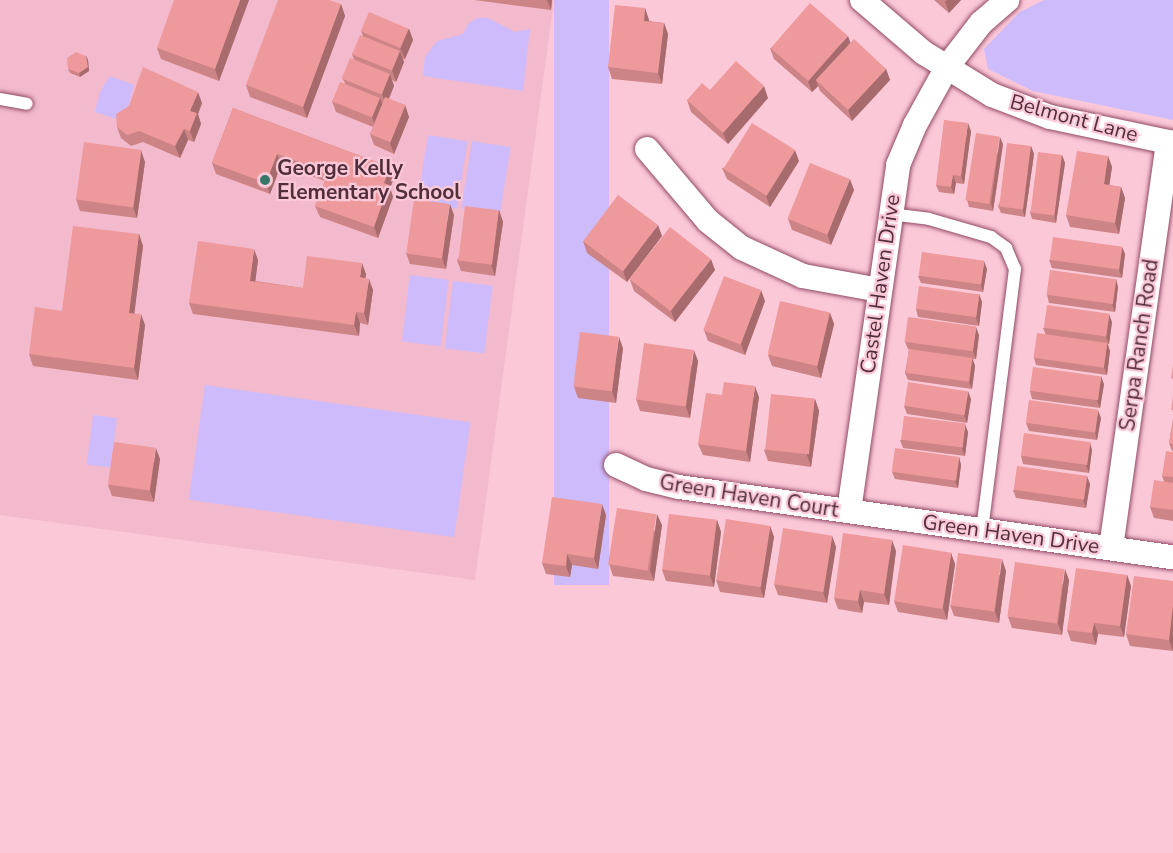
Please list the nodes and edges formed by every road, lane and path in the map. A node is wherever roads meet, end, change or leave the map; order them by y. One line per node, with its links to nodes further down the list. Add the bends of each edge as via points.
1 (862, 0): 3 (street, Belmont Lane, via 886,24)
2 (1007, 0): 3 (street, Castel Haven Drive, via 981,23)
3 (947, 68): 6 (street, Belmont Lane, via 992,95 1050,117); 8 (street, Castel Haven Drive, via 905,146)
4 (0, 99): 5 (lane)
5 (27, 104)
6 (1170, 142): 13 (street, Serpa Ranch Road)
7 (647, 150): 9 (street, via 708,221 742,248 802,276)
8 (890, 214): 9 (street, Castel Haven Drive); 12 (lane, via 929,219 991,237 1006,248 1015,269)
9 (879, 290): 11 (street, Castel Haven Drive)
10 (616, 465): 11 (street, Green Haven Court, via 646,479 679,487)
11 (849, 511): 12 (street, Green Haven Drive)
12 (982, 529): 13 (street, Green Haven Drive)
13 (1111, 548): 14 (street, Green Haven Drive)
14 (1173, 557)

